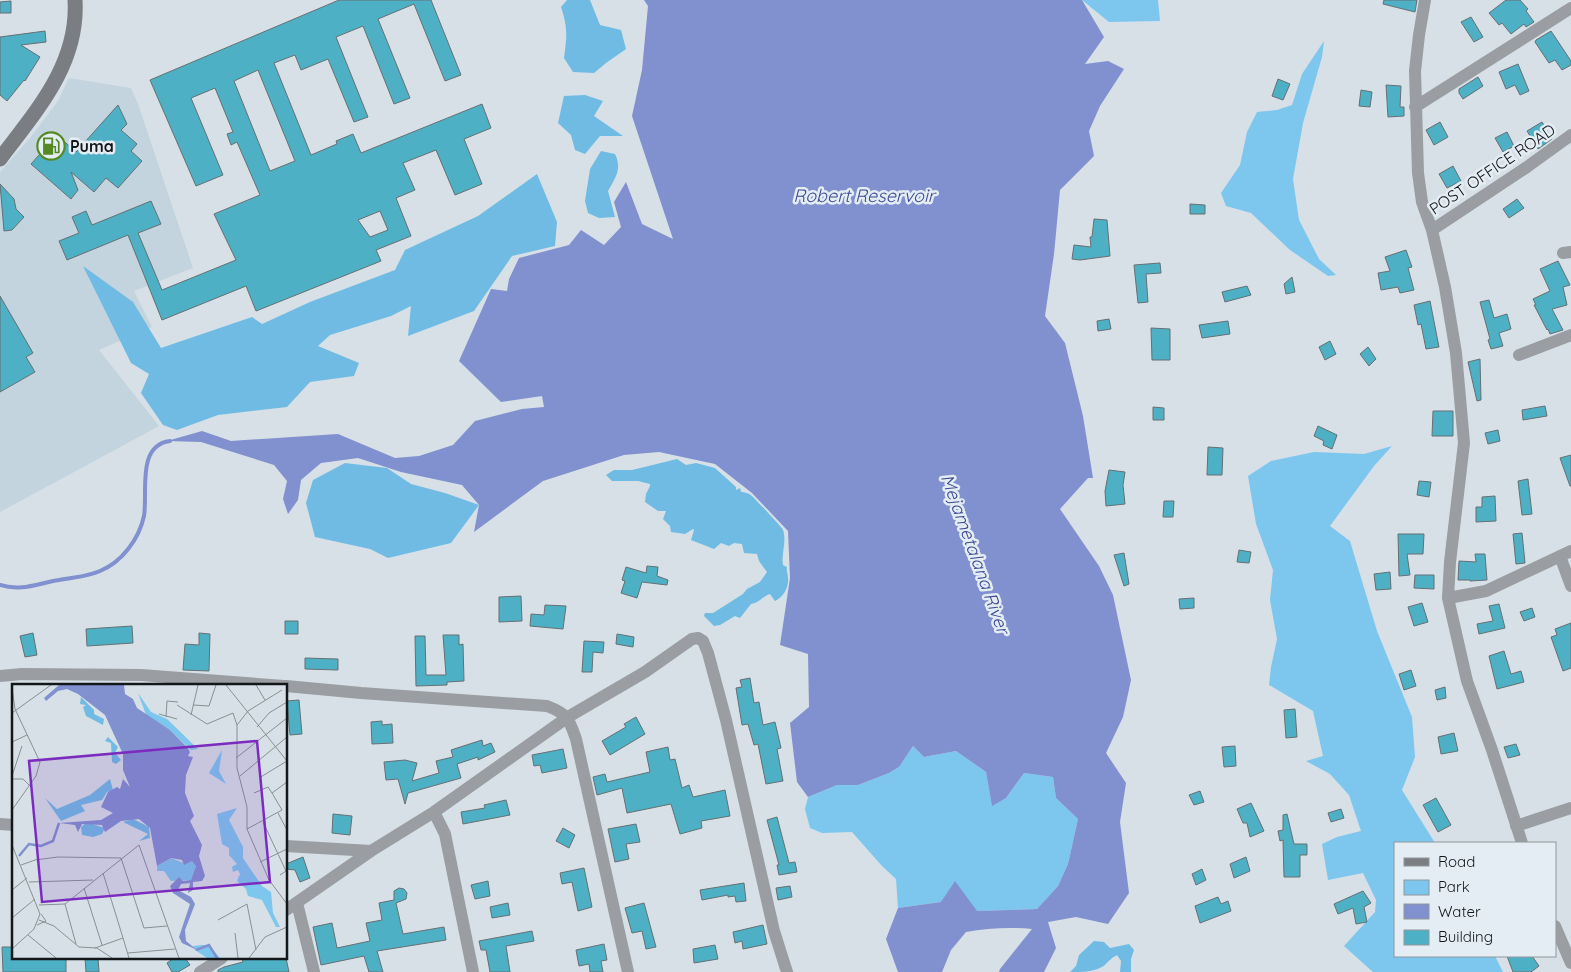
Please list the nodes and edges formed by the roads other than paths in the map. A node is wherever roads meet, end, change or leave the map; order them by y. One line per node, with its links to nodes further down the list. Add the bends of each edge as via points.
1 (75, 0): 6 (main road, via 73,34 66,60 40,106)
2 (1425, 0): 4 (street, via 1415,71)
3 (1571, 8): 4 (street)
4 (1415, 106): 7 (street, via 1418,173 1422,202)
5 (1571, 135): 7 (street, POST OFFICE ROAD)
6 (0, 160)
7 (1432, 230): 12 (street, via 1456,353 1464,443)
8 (1571, 335): 9 (street)
9 (1519, 355)
10 (1565, 554): 11 (street); 12 (street, via 1486,591)
11 (1571, 586)
12 (1448, 598): 19 (street, via 1467,681)
13 (0, 676): 14 (street, via 141,675)
14 (259, 684)
15 (288, 686): 16 (street, via 547,706)
16 (568, 717): 18 (street); 31 (street, via 578,748); 32 (street, via 645,672 692,639 698,638 703,642 726,720 774,931)
17 (1571, 808): 19 (street)
18 (434, 812): 22 (street); 30 (street, via 445,834)
19 (1516, 826): 20 (street)
20 (1522, 842)
21 (288, 846): 22 (street)
22 (371, 851): 23 (street)
23 (297, 903): 24 (street); 29 (street)
24 (288, 909)
25 (1556, 928): 27 (street)
26 (219, 960): 28 (street)
27 (1571, 963)
28 (200, 972)
29 (314, 972)
30 (472, 972)
31 (628, 972)
32 (787, 972)

